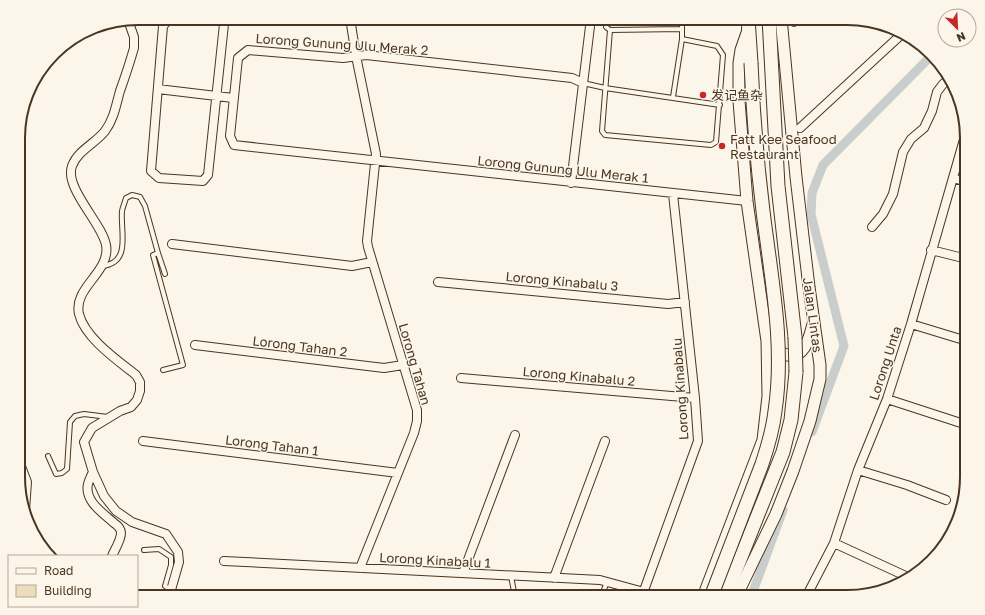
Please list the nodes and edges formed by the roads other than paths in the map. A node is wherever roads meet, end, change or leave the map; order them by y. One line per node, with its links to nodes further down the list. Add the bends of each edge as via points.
1 (164, 25): 20 (street)
2 (224, 25): 21 (street)
3 (351, 25): 16 (street, Lorong Tahan)
4 (590, 25): 18 (street)
5 (606, 25): 13 (lane)
6 (682, 25): 12 (lane)
7 (747, 25): 33 (main road, via 741,50 739,76)
8 (748, 25): 84 (highway, bridge, via 761,186 777,331 778,382 769,443)
9 (769, 25): 85 (highway, Jalan Lintas, bridge, via 778,186 794,337 795,387 791,420 783,452)
10 (782, 25): 45 (main road, Jalan Lintas, via 796,176)
11 (130, 26): 40 (street, via 134,48 112,118 104,132 75,160 71,173 82,202 103,237 107,251)
12 (682, 29): 13 (lane); 15 (lane)
13 (610, 30): 19 (lane)
14 (898, 38): 25 (street)
15 (682, 39): 22 (lane); 24 (lane, via 717,46 723,55)
16 (356, 56): 18 (street, Lorong Gunung Ulu Merak 2, via 366,55 572,78); 23 (street, Lorong Gunung Ulu Merak 2, via 342,58 248,50 238,58); 28 (street, Lorong Tahan)
17 (945, 82): 34 (street, via 937,92 924,128 911,138 903,152 893,194 883,214)
18 (583, 83): 19 (lane); 31 (street)
19 (605, 88): 22 (lane); 24 (lane, via 602,131 605,135 711,145 716,142)
20 (158, 89): 21 (street); 21 (street, via 151,171 159,178 203,181 208,175)
21 (216, 96): 23 (street)
22 (673, 97): 24 (lane)
23 (233, 98): 26 (street, Lorong Gunung Ulu Merak 2, via 230,136)
24 (720, 105)
25 (800, 128)
26 (234, 145): 28 (street, Lorong Gunung Ulu Merak 1)
27 (960, 154): 29 (street, Lorong Unta)
28 (376, 160): 31 (street, Lorong Gunung Ulu Merak 1); 39 (street, Lorong Tahan, via 367,241)
29 (953, 178): 30 (street); 36 (street, Lorong Unta)
30 (960, 180)
31 (571, 183): 32 (street, Lorong Gunung Ulu Merak 1)
32 (673, 194): 33 (street, Lorong Gunung Ulu Merak 1); 43 (street, Lorong Kinabalu)
33 (747, 201): 44 (main road)
34 (872, 227)
35 (172, 244): 39 (street, via 352,266)
36 (931, 250): 38 (street); 46 (street, Lorong Unta)
37 (158, 253): 40 (lane, via 145,206 140,198 132,195 126,198 122,211 123,247 119,257 111,265); 41 (lane); 50 (lane, via 153,255 183,365)
38 (960, 257)
39 (372, 262): 49 (street, Lorong Tahan)
40 (102, 266): 54 (street, via 82,295 79,313 96,342 136,375 140,382 137,400 131,407)
41 (165, 274)
42 (438, 282): 43 (street, Lorong Kinabalu 3, via 668,304)
43 (685, 302): 52 (street, Lorong Kinabalu)
44 (763, 318): 45 (main road, via 773,345 778,351 790,356 804,350); 83 (main road, via 767,341 768,396 763,440)
45 (814, 321): 66 (main road, Jalan Lintas, via 820,365 818,390 804,439)
46 (910, 324): 47 (street); 53 (street, Lorong Unta)
47 (960, 339)
48 (194, 345): 49 (street, Lorong Tahan 2, via 384,368)
49 (403, 365): 62 (street, Lorong Tahan, via 417,410 417,421)
50 (163, 370)
51 (461, 378): 52 (street, Lorong Kinabalu 2)
52 (695, 398): 82 (street, Lorong Kinabalu, via 698,441)
53 (887, 399): 55 (street); 60 (street, Lorong Unta)
54 (110, 418): 59 (lane, via 84,414 75,416 70,422 67,469 62,473 56,474); 61 (street, via 92,428 84,442)
55 (960, 423)
56 (515, 435): 72 (street)
57 (143, 441): 62 (street, Lorong Tahan 1)
58 (605, 441): 75 (street)
59 (48, 456)
60 (858, 470): 65 (street); 67 (street, Lorong Unta)
61 (93, 472): 69 (street, via 87,492 90,500 121,534); 78 (street, via 104,496 116,510 132,522 166,534 173,544 178,552 179,562)
62 (398, 473): 71 (street, Lorong Tahan)
63 (25, 477): 64 (street)
64 (26, 493)
65 (946, 500)
66 (776, 514): 86 (main road, Jalan Lintas); 87 (main road)
67 (834, 543): 73 (street); 88 (street, Lorong Unta)
68 (144, 550): 77 (lane, via 159,549 171,557 165,586)
69 (112, 555)
70 (224, 561): 71 (street, Lorong Kinabalu 1)
71 (360, 568): 72 (street, Lorong Kinabalu 1)
72 (462, 573): 74 (street, Lorong Kinabalu 1)
73 (904, 575)
74 (511, 576): 75 (street, Lorong Kinabalu 1); 79 (lane)
75 (554, 578): 76 (street, Lorong Kinabalu 1)
76 (607, 582): 80 (lane); 81 (street, Lorong Kinabalu 1)
77 (168, 590)
78 (172, 590)
79 (514, 590)
80 (604, 590)
81 (631, 590)
82 (644, 590)
83 (706, 590)
84 (714, 590)
85 (728, 590)
86 (739, 590)
87 (748, 590)
88 (810, 590)

